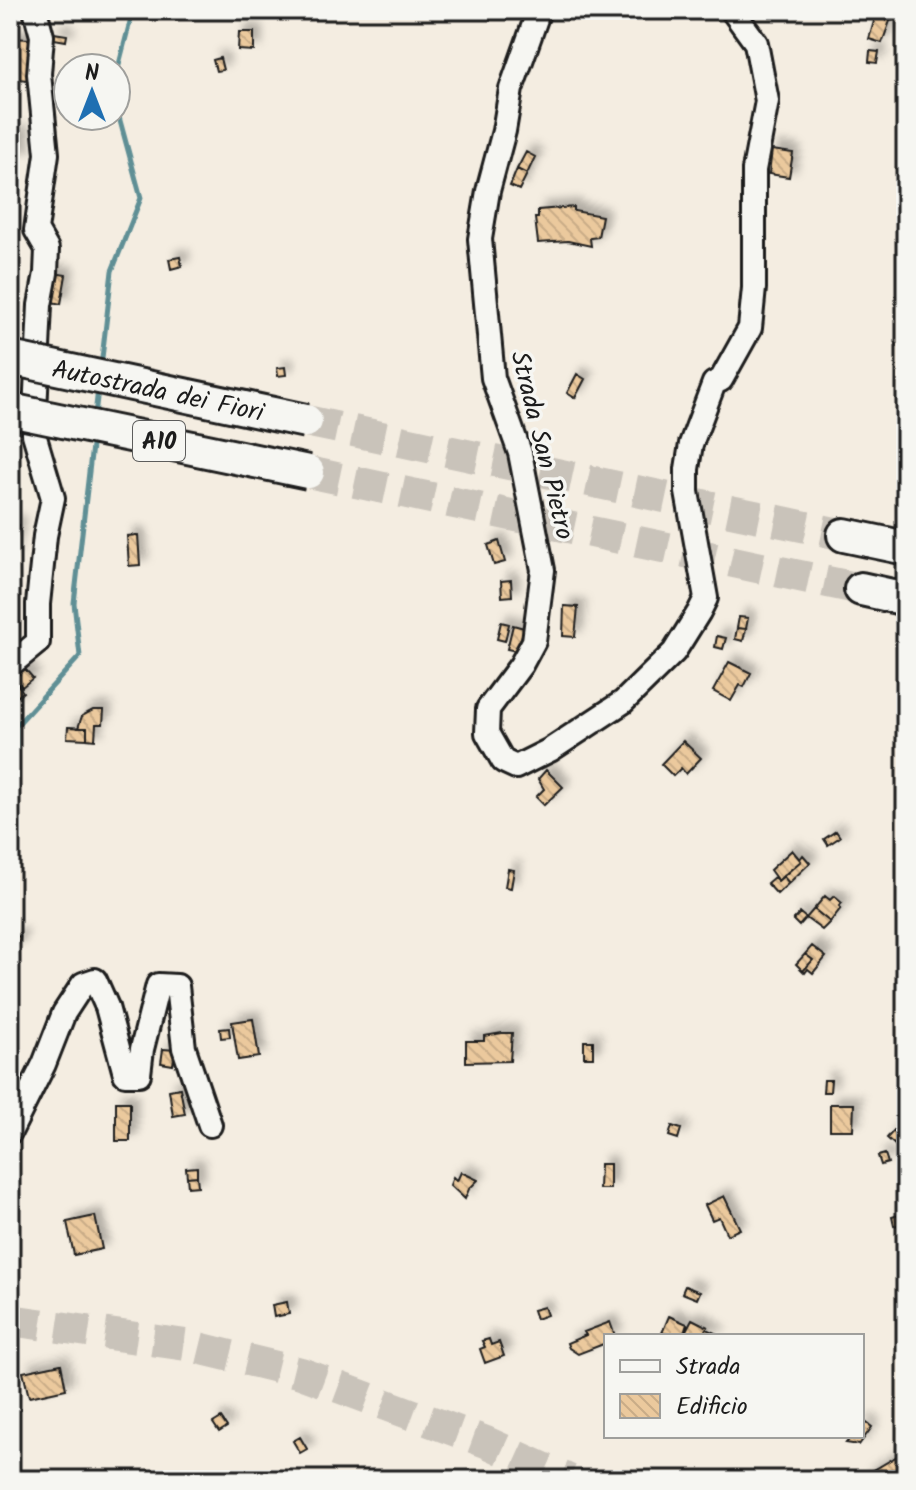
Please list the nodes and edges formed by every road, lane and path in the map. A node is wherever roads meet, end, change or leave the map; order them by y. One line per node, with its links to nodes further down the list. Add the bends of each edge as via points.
1 (35, 10): 12 (street, via 42,36 39,74 47,154 36,230 47,249 34,434 53,498 45,536 38,642)
2 (539, 10): 3 (street, Strada San Pietro, via 511,89 480,239 493,378 520,453 543,570 534,641 488,709 487,733 503,761 516,767 623,702 674,652 706,598 687,469 714,383 721,380 750,328 754,170 767,101 756,43)
3 (732, 10)
4 (10, 358): 6 (highway, Autostrada dei Fiori / A10, bridge)
5 (10, 410): 7 (highway, Autostrada dei Fiori / A10, bridge)
6 (306, 421)
7 (308, 472)
8 (844, 535): 9 (highway)
9 (906, 548)
10 (861, 589): 11 (highway)
11 (906, 599)
12 (10, 665)
13 (210, 1125): 14 (street, via 184,1048 177,986 158,985 139,1074 125,1074 95,980 83,984 64,1013)
14 (10, 1132)

